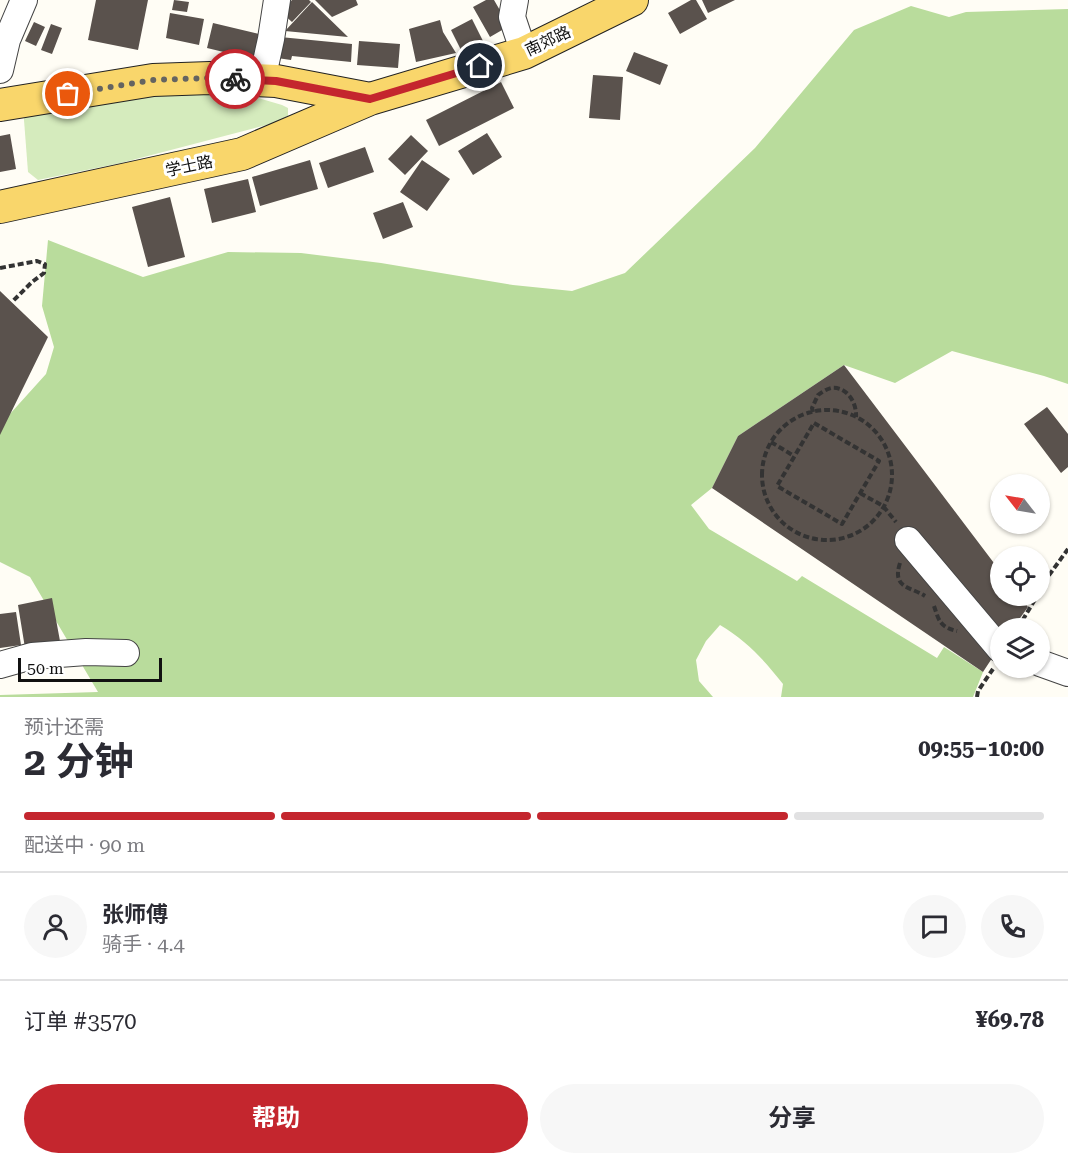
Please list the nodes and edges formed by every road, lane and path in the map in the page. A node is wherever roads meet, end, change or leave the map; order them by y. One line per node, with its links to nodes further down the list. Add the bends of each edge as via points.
1 (24, 0): 6 (street, via 7,40)
2 (276, 0): 7 (street)
3 (514, 0): 5 (street, via 512,17)
4 (632, 0): 5 (main road, 南郊路)
5 (524, 53): 9 (main road, 南郊路)
6 (0, 70)
7 (262, 80): 8 (main road, 南郊路, via 153,80); 9 (main road, 南郊路)
8 (1, 97)
9 (370, 99): 10 (main road, 学士路, via 242,154)
10 (0, 207)
11 (0, 268): 12 (path, via 38,261 45,264 44,273)
12 (12, 302)
13 (813, 412): 14 (path, via 841,411); 14 (path, via 818,395 832,388 842,389 854,401); 15 (path, via 779,430)
14 (856, 417): 18 (path, via 878,434 889,454 892,475)
15 (771, 442): 16 (path); 18 (path, via 762,470 764,491 772,510 786,526 804,536 824,540 845,538 864,528)
16 (795, 456): 17 (path, via 777,486 842,524); 17 (path, via 814,423 879,461)
17 (860, 493): 18 (path)
18 (883, 506)
19 (908, 540): 22 (street)
20 (1068, 549): 21 (path)
21 (1050, 574)
22 (990, 649)
23 (126, 652): 24 (street, via 32,656)
24 (0, 665)
25 (1050, 667): 27 (street)
26 (990, 670): 28 (path)
27 (1068, 673)
28 (977, 697)

